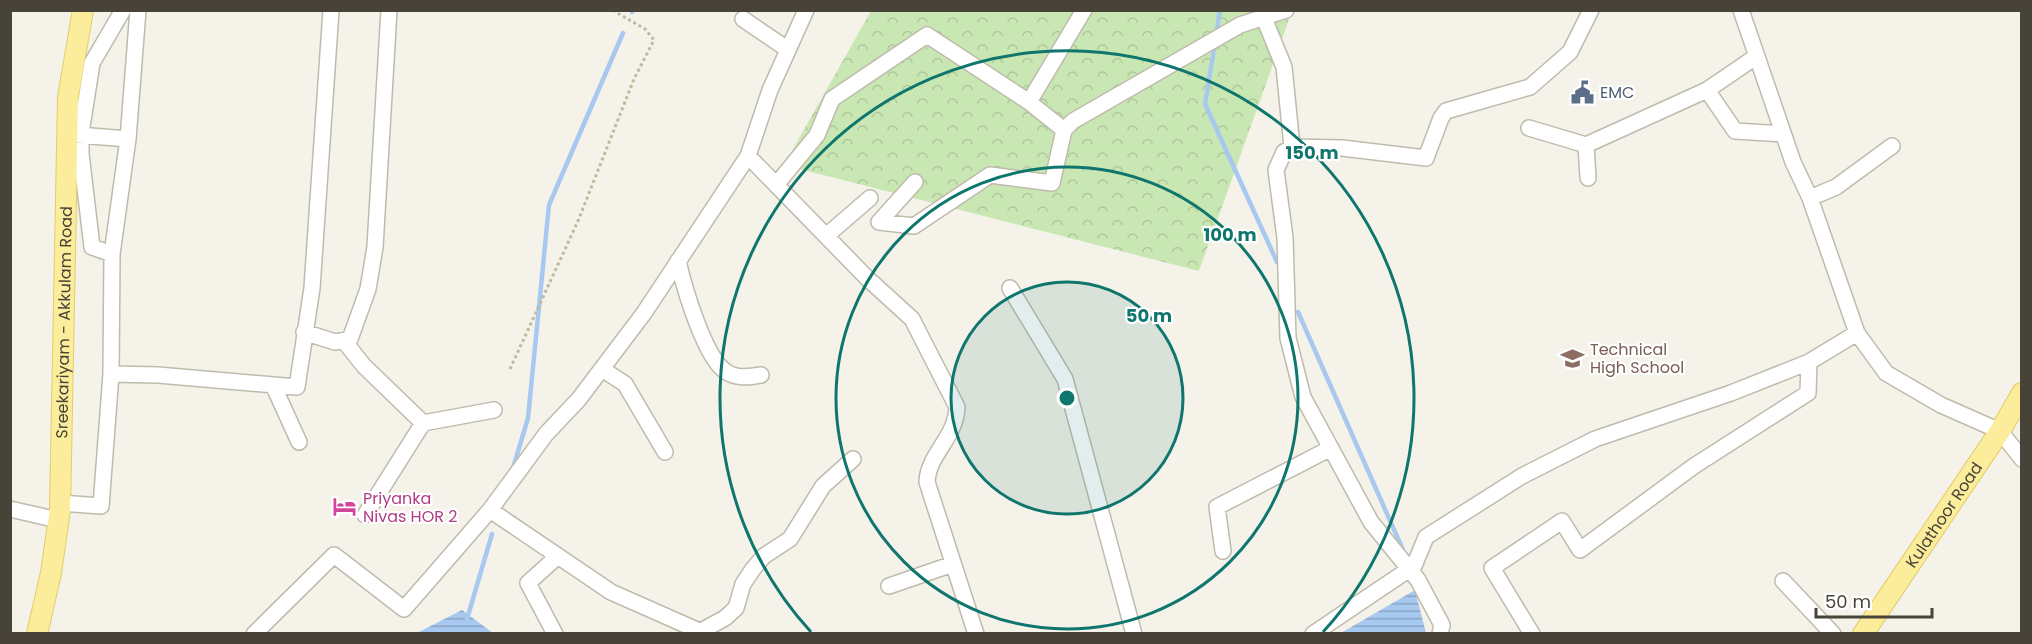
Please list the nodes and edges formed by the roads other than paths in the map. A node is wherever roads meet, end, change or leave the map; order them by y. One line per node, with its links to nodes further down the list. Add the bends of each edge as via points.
1 (83, 10): 19 (main road, Sreekariyam - Akkulam Road, via 68,97)
2 (123, 10): 19 (street, via 92,63)
3 (138, 10): 21 (street)
4 (331, 10): 35 (street, via 312,288)
5 (389, 10): 37 (street, via 375,247 360,318)
6 (806, 10): 13 (street)
7 (1084, 10): 16 (street)
8 (1286, 10): 11 (street)
9 (1591, 10): 24 (street, via 1570,52 1530,87 1446,111 1426,158 1342,148)
10 (1741, 10): 14 (street)
11 (1264, 18): 18 (street, via 1240,25 1205,44 1123,90); 24 (street, via 1284,67)
12 (743, 19): 13 (street)
13 (787, 49): 25 (street)
14 (1756, 56): 15 (street); 20 (street)
15 (1707, 90): 20 (street, via 1735,131); 22 (street)
16 (1029, 102): 18 (street); 28 (street, via 927,35 832,99 817,135)
17 (1529, 128): 22 (street)
18 (1064, 130): 27 (street, via 1052,183 990,176 914,226 879,222)
19 (74, 134): 21 (street); 32 (street, via 92,247); 54 (main road, Sreekariyam - Akkulam Road)
20 (1783, 134): 30 (street)
21 (128, 139): 32 (street)
22 (1586, 145): 26 (street)
23 (1892, 146): 30 (street, via 1844,181)
24 (1292, 147): 48 (street, via 1284,152 1276,170 1285,238 1288,338 1303,398)
25 (748, 156): 28 (street); 33 (street)
26 (1588, 178)
27 (915, 182)
28 (776, 185): 31 (street)
29 (870, 198): 31 (street)
30 (1810, 198): 36 (street)
31 (826, 236): 58 (street, via 912,319 957,407 952,432 927,471)
32 (112, 254): 40 (street)
33 (678, 261): 39 (street); 41 (street, via 713,356 734,376)
34 (1010, 288): 67 (street, via 1065,379)
35 (304, 332): 37 (street); 42 (street, via 297,387)
36 (1857, 333): 38 (street); 46 (street, via 1886,372 1941,405)
37 (344, 341): 45 (street)
38 (1809, 362): 59 (street, via 1584,444 1522,476 1426,537 1414,566); 70 (street, via 1808,393 1694,466 1580,550 1562,521 1492,568)
39 (602, 369): 49 (street, via 625,384); 53 (street, via 546,434)
40 (111, 374): 42 (street); 54 (street, via 101,506)
41 (761, 375)
42 (273, 385): 47 (street)
43 (2018, 406): 46 (main road, Kulathoor Road)
44 (494, 410): 45 (street)
45 (423, 423): 55 (street)
46 (2000, 431): 51 (street); 72 (main road, Kulathoor Road)
47 (299, 442)
48 (1331, 448): 56 (street, via 1217,507); 59 (street, via 1371,522)
49 (665, 452)
50 (853, 459): 62 (street, via 823,486 790,539 764,556 753,569 743,584 736,608)
51 (2022, 459)
52 (10, 509): 54 (street)
53 (490, 510): 57 (street); 64 (street, via 404,609 334,555)
54 (59, 511): 63 (main road, Sreekariyam - Akkulam Road, via 51,573)
55 (365, 515)
56 (1223, 551)
57 (558, 556): 62 (street, via 611,592); 65 (street, via 528,583)
58 (953, 564): 61 (street); 66 (street)
59 (1407, 569): 68 (street); 69 (street, via 1431,602 1442,624)
60 (1783, 581): 71 (street)
61 (889, 586)
62 (705, 632)
63 (37, 633)
64 (254, 633)
65 (555, 633)
66 (976, 633)
67 (1134, 633)
68 (1313, 633)
69 (1440, 633)
70 (1532, 633)
71 (1833, 633)
72 (1863, 633)

